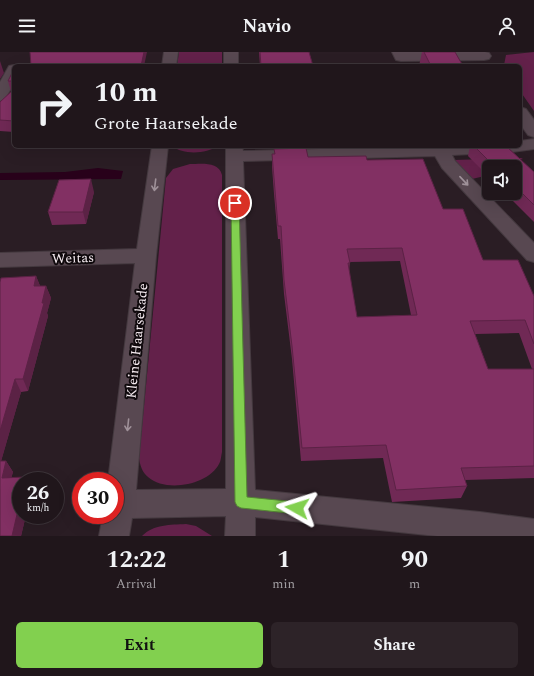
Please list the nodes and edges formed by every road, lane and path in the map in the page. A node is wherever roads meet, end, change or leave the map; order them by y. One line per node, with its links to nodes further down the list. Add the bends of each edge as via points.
1 (171, 52): 5 (street)
2 (231, 52): 6 (street)
3 (399, 52): 4 (street, via 401,57)
4 (486, 58)
5 (169, 64)
6 (231, 64)
7 (12, 72): 8 (street)
8 (0, 96)
9 (522, 115): 10 (street)
10 (534, 132)
11 (534, 144): 12 (street)
12 (522, 146)
13 (160, 148): 18 (street, Kleine Haarsekade, one-way to 18)
14 (512, 148): 16 (street)
15 (234, 151): 16 (street); 21 (street)
16 (441, 151): 17 (street, one-way to 17, via 448,164)
17 (534, 255)
18 (146, 256): 19 (street, Weitas); 20 (street, Kleine Haarsekade, one-way to 20)
19 (0, 260)
20 (123, 472)
21 (241, 502): 22 (street); 24 (street, via 480,526); 26 (street)
22 (124, 504)
23 (116, 524): 25 (street, Kleine Haarsekade)
24 (534, 534)
25 (114, 536)
26 (240, 536)

